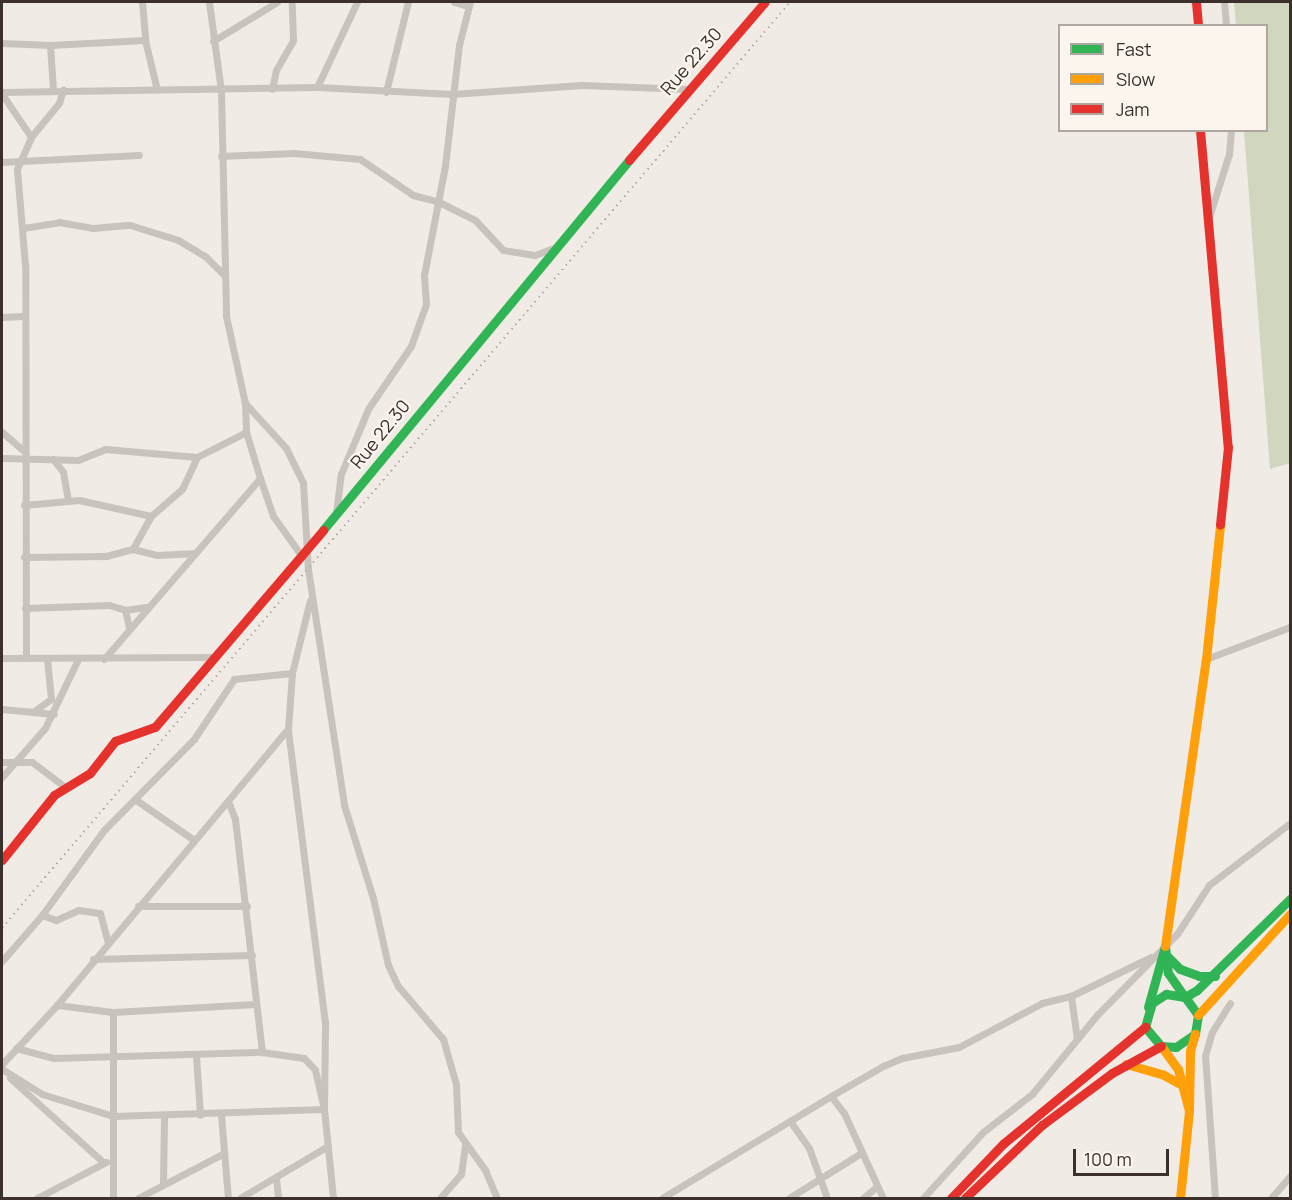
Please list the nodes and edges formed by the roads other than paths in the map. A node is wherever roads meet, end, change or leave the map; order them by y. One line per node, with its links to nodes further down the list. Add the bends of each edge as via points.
1 (142, 2): 14 (street)
2 (209, 2): 15 (street)
3 (276, 2): 15 (street)
4 (292, 2): 19 (street, via 292,40 276,70)
5 (357, 2): 18 (street)
6 (408, 2): 25 (street)
7 (454, 2): 11 (street)
8 (765, 2): 20 (street, Rue 22.30)
9 (1196, 2): 12 (street)
10 (1224, 2): 13 (street)
11 (469, 4): 27 (street)
12 (1198, 24)
13 (1226, 24)
14 (145, 40): 17 (street); 23 (street)
15 (213, 41): 24 (street)
16 (2, 43): 17 (street)
17 (50, 45): 21 (street)
18 (317, 87): 19 (street); 25 (street)
19 (272, 89): 24 (street)
20 (688, 89): 27 (street, via 582,85); 38 (street, Rue 22.30)
21 (53, 90): 22 (street); 26 (street)
22 (63, 90): 23 (street); 30 (street, via 58,104)
23 (157, 90): 24 (street)
24 (221, 91): 32 (street)
25 (386, 92): 27 (street)
26 (2, 93): 30 (street)
27 (452, 94): 35 (street)
28 (1200, 132): 36 (street)
29 (1232, 132): 36 (street, via 1229,154)
30 (31, 137): 33 (street)
31 (139, 155): 33 (street)
32 (221, 156): 35 (street, via 294,153 360,159 413,195); 39 (street)
33 (19, 160): 34 (street); 37 (street)
34 (2, 162)
35 (439, 202): 38 (street, via 475,220 503,250 535,255); 52 (street, via 424,274 426,304 418,331 368,409 341,474)
36 (1207, 224): 70 (street, via 1228,447)
37 (23, 228): 39 (street, via 59,222 93,228 130,225 178,240 206,256); 40 (street)
38 (553, 248): 52 (street, Rue 22.30)
39 (226, 276): 42 (street, via 226,316)
40 (23, 316): 41 (street); 45 (street)
41 (2, 317)
42 (244, 404): 44 (street); 55 (street, via 286,448 303,483)
43 (2, 432): 45 (street)
44 (246, 432): 46 (street); 49 (street)
45 (23, 454): 47 (street); 48 (street); 51 (street)
46 (197, 456): 48 (street, via 105,449 78,460); 53 (street, via 182,489)
47 (2, 458)
48 (53, 459): 50 (street, via 63,472)
49 (260, 478): 55 (street, via 273,516); 56 (street)
50 (68, 500): 51 (street); 53 (street)
51 (24, 505): 57 (street)
52 (336, 513): 55 (street, Rue 22.30)
53 (151, 516): 54 (street)
54 (133, 549): 56 (street, via 157,555); 57 (street, via 106,556)
55 (304, 551): 58 (street); 64 (street, Rue 22.30)
56 (192, 553): 59 (street)
57 (24, 557): 60 (street)
58 (311, 592): 71 (street); 126 (street, via 344,805 373,898 388,965 398,986 443,1039 456,1084 456,1126)
59 (147, 607): 61 (street); 63 (street)
60 (25, 608): 61 (street, via 109,605); 66 (street)
61 (125, 610): 63 (street)
62 (1290, 627): 70 (street)
63 (129, 628): 69 (street)
64 (214, 657): 69 (street); 79 (street, Rue 22.30, via 155,727 115,741 90,773)
65 (2, 658): 66 (street)
66 (26, 658): 67 (street)
67 (46, 659): 68 (street); 73 (street, via 51,699)
68 (78, 659): 69 (street); 74 (street)
69 (104, 659)
70 (1206, 659): 91 (street)
71 (292, 673): 75 (street); 80 (street, via 234,679 194,739)
72 (2, 709): 73 (street)
73 (34, 711): 74 (street)
74 (54, 714): 77 (street, via 26,752)
75 (288, 729): 81 (street); 119 (street, via 325,1023)
76 (2, 762): 77 (street)
77 (12, 764): 78 (street); 79 (street, via 32,762)
78 (2, 777)
79 (65, 787): 84 (street, Rue 22.30)
80 (136, 800): 83 (street); 89 (street, via 104,830)
81 (228, 801): 83 (street); 87 (street, via 235,819)
82 (1290, 823): 91 (street, via 1209,885)
83 (194, 840): 86 (street)
84 (2, 860)
85 (1290, 899): 97 (street)
86 (138, 906): 87 (street); 90 (street)
87 (246, 906): 92 (street)
88 (1290, 914): 105 (street)
89 (42, 915): 90 (street, via 56,920 78,910 95,911 104,917); 96 (street)
90 (108, 942): 95 (street)
91 (1165, 946): 93 (street); 94 (street); 103 (street)
92 (252, 956): 95 (street); 101 (street)
93 (1154, 956): 98 (street); 108 (street)
94 (1167, 956): 97 (street, via 1180,969 1199,976); 99 (street, via 1170,978)
95 (93, 959): 102 (street)
96 (2, 961)
97 (1215, 976): 99 (street)
98 (1071, 996): 108 (street); 118 (street, via 1042,1003 959,1047 902,1058)
99 (1185, 997): 103 (street, via 1166,994); 105 (street)
100 (1230, 1003): 154 (street, via 1212,1032 1205,1056)
101 (256, 1004): 104 (street); 111 (street)
102 (57, 1005): 104 (street); 110 (street)
103 (1148, 1007): 106 (street)
104 (113, 1012): 113 (street)
105 (1198, 1015): 107 (street)
106 (1145, 1027): 109 (street); 151 (street, via 1004,1143)
107 (1195, 1034): 109 (street, via 1176,1047); 120 (street, via 1190,1052)
108 (1077, 1039): 150 (street, via 1032,1094 983,1132)
109 (1161, 1046): 115 (street); 117 (street, via 1178,1069)
110 (15, 1048): 113 (street, via 54,1058); 114 (street)
111 (262, 1052): 112 (street); 119 (street, via 309,1061)
112 (196, 1056): 113 (street); 121 (street)
113 (114, 1059): 123 (street)
114 (2, 1064)
115 (1125, 1064): 117 (street, via 1162,1074); 152 (street, via 1035,1130)
116 (2, 1069): 123 (street, via 42,1094); 130 (street)
117 (1182, 1085): 120 (street)
118 (831, 1096): 125 (street); 129 (street, via 844,1113)
119 (324, 1109): 122 (street); 127 (street)
120 (1189, 1111): 153 (street)
121 (200, 1115): 122 (street); 124 (street)
122 (221, 1115): 128 (street)
123 (113, 1116): 124 (street); 130 (street)
124 (164, 1116): 134 (street)
125 (790, 1122): 133 (street, via 810,1148); 145 (street)
126 (465, 1144): 143 (street, via 461,1174); 144 (street, via 485,1170)
127 (328, 1146): 132 (street); 142 (street)
128 (224, 1153): 134 (street); 139 (street)
129 (861, 1153): 133 (street); 135 (street)
130 (107, 1162): 136 (street); 137 (street)
131 (1290, 1176): 155 (street)
132 (276, 1178): 140 (street); 141 (street)
133 (819, 1181): 146 (street); 147 (street)
134 (163, 1183): 138 (street)
135 (876, 1187): 148 (street); 149 (street)
136 (37, 1198)
137 (114, 1198)
138 (138, 1198)
139 (228, 1198)
140 (240, 1198)
141 (278, 1198)
142 (333, 1198)
143 (441, 1198)
144 (497, 1198)
145 (662, 1198)
146 (789, 1198)
147 (827, 1198)
148 (863, 1198)
149 (883, 1198)
150 (923, 1198)
151 (951, 1198)
152 (965, 1198)
153 (1180, 1198)
154 (1215, 1198)
155 (1271, 1198)

